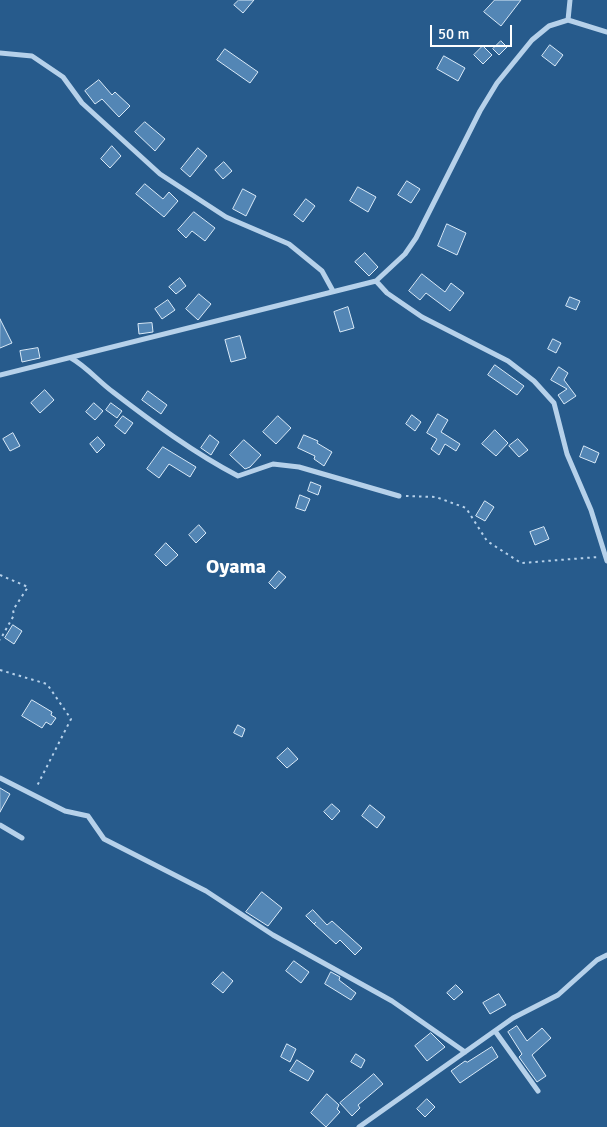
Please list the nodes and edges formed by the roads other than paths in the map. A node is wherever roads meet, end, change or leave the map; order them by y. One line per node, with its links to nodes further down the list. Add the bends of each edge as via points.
1 (570, 0): 2 (street)
2 (568, 20): 3 (street); 5 (street, via 550,26 532,40 497,83 416,238 405,254)
3 (607, 32)
4 (0, 53): 6 (street, via 32,56 63,77 82,103 160,174 226,217 289,244 322,271)
5 (376, 281): 6 (street); 10 (street, via 387,293 422,317 508,362 534,381 554,403 568,454 591,510)
6 (334, 291): 7 (street)
7 (71, 358): 8 (street); 9 (street, via 144,416 238,476 273,464 299,467)
8 (0, 375)
9 (399, 496)
10 (606, 559)
11 (0, 778): 16 (street, via 65,811 88,816 104,839 206,891 273,935 392,1001)
12 (0, 825): 13 (street)
13 (22, 838)
14 (607, 955): 15 (street, via 558,994)
15 (495, 1031): 16 (street); 17 (street)
16 (465, 1052): 18 (street)
17 (538, 1091)
18 (359, 1127)

